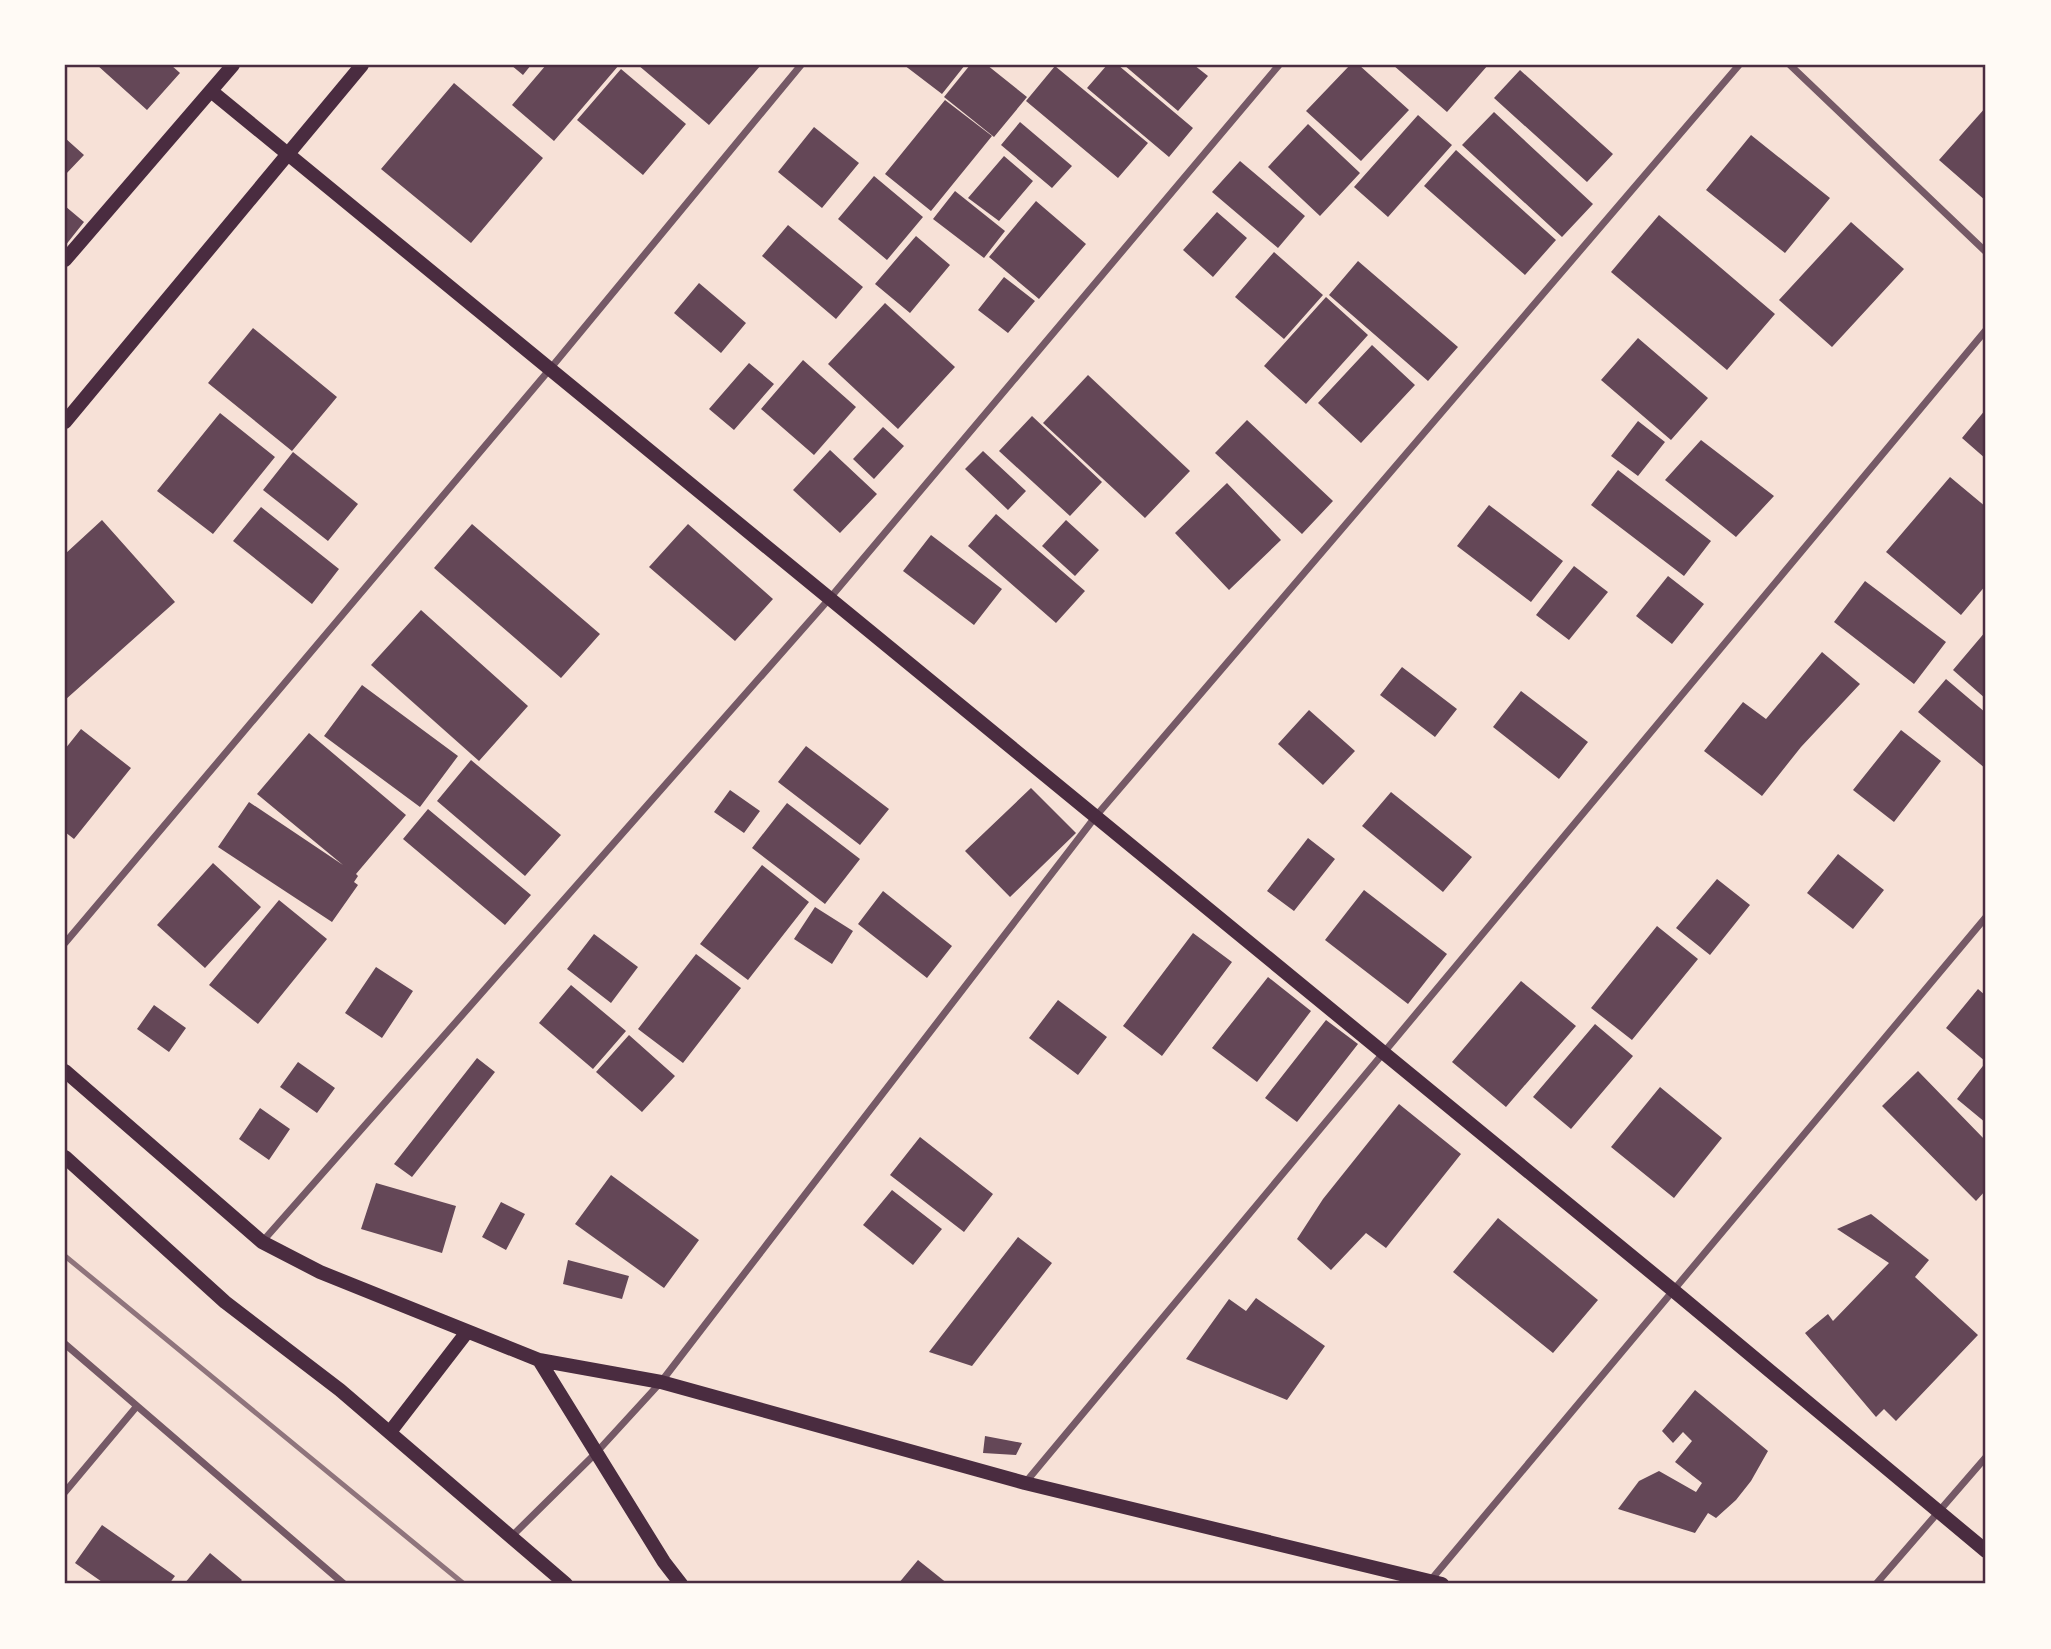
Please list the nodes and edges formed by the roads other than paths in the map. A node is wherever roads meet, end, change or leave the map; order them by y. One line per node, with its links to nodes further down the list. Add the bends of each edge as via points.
1 (233, 65): 7 (main road)
2 (362, 65): 8 (main road)
3 (801, 65): 12 (street)
4 (1279, 65): 14 (street)
5 (1738, 65): 15 (street)
6 (1790, 65): 9 (street)
7 (211, 91): 8 (main road); 10 (main road)
8 (287, 153): 12 (main road); 13 (main road)
9 (1986, 252)
10 (65, 260)
11 (1986, 330): 18 (street)
12 (550, 369): 14 (main road); 17 (street)
13 (65, 422)
14 (830, 598): 15 (main road); 21 (street)
15 (1096, 816): 18 (main road); 26 (street)
16 (1986, 917): 22 (street)
17 (65, 943)
18 (1384, 1052): 22 (main road); 31 (street)
19 (65, 1071): 21 (main road)
20 (65, 1157): 28 (main road, via 226,1302)
21 (262, 1242): 23 (main road, via 320,1272)
22 (1674, 1290): 33 (main road); 36 (street)
23 (467, 1332): 25 (main road); 28 (main road)
24 (65, 1344): 27 (street)
25 (539, 1360): 26 (main road); 29 (main road)
26 (661, 1382): 29 (street); 31 (main road)
27 (136, 1406): 32 (street); 37 (street)
28 (390, 1432): 34 (main road)
29 (595, 1454): 34 (street); 39 (main road)
30 (1986, 1457): 33 (street)
31 (1025, 1483): 36 (main road)
32 (65, 1492)
33 (1939, 1514): 35 (main road); 40 (street)
34 (511, 1536): 38 (main road)
35 (1986, 1551)
36 (1433, 1583)
37 (344, 1584)
38 (566, 1584)
39 (681, 1584)
40 (1875, 1584)

